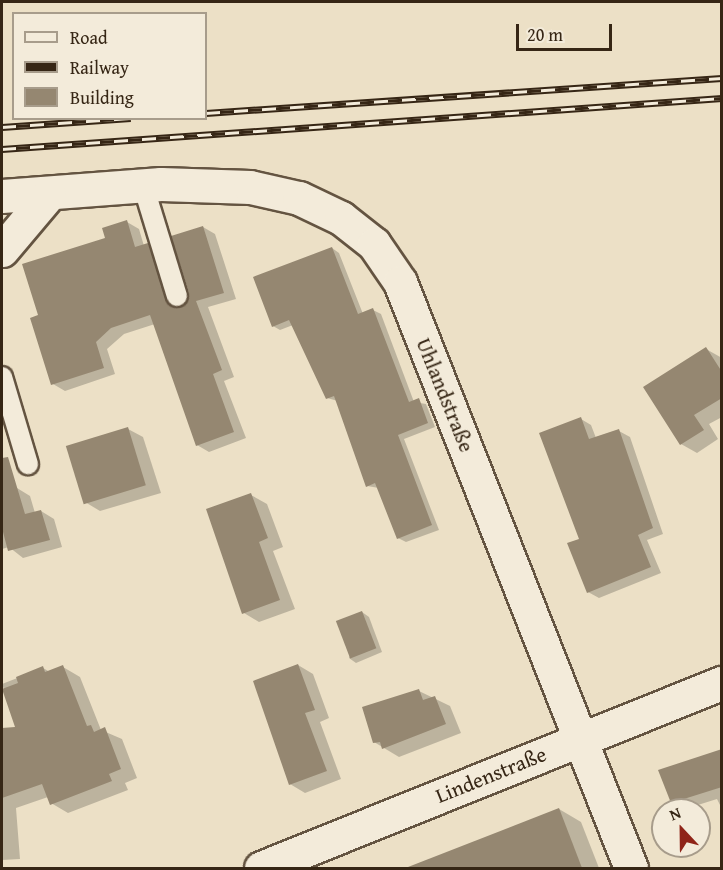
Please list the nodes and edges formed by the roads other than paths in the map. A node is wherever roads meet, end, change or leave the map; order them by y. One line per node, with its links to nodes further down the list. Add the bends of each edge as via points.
1 (143, 185): 2 (street, Uhlandstraße); 5 (lane); 9 (street, Uhlandstraße, via 250,188 299,198 341,218 374,244 400,282)
2 (49, 194): 3 (street, Uhlandstraße); 4 (street)
3 (2, 196)
4 (2, 250)
5 (177, 296)
6 (2, 377): 7 (lane)
7 (28, 464)
8 (722, 683): 9 (street, Lindenstraße)
9 (582, 738): 10 (street, Lindenstraße); 11 (street, Uhlandstraße)
10 (261, 868)
11 (632, 868)

